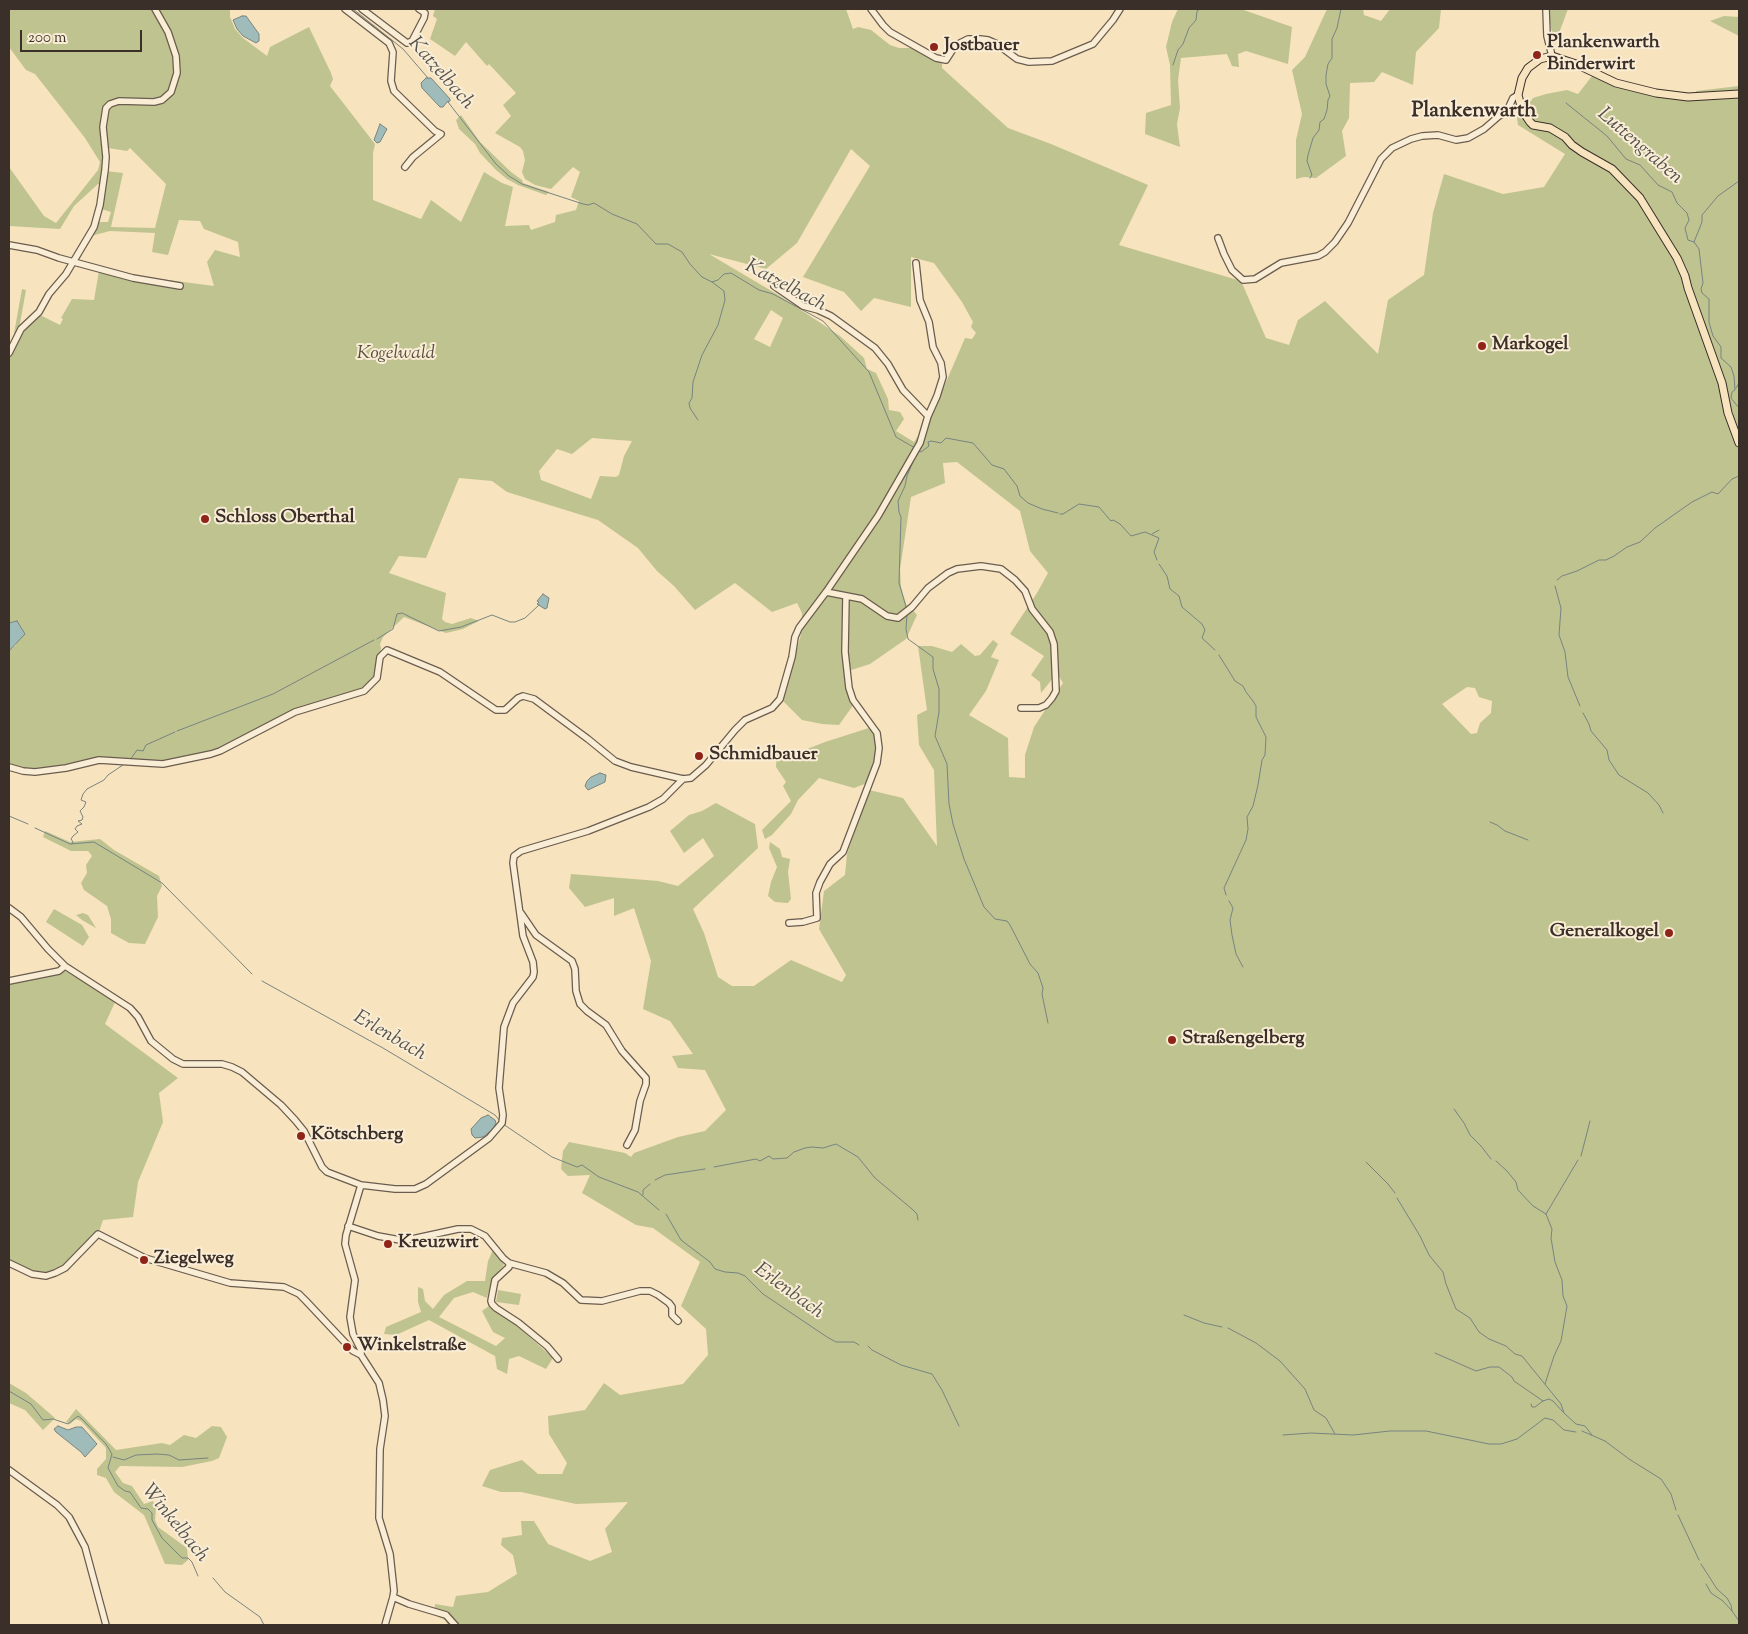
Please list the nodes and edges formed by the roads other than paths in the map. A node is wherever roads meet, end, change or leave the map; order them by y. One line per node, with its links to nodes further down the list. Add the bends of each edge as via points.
1 (155, 9): 14 (street, via 174,48 177,65 175,83 162,100 119,101 106,108 103,127 106,164 100,205 92,230)
2 (345, 9): 11 (street, via 389,43 393,52 391,81 394,90 441,134)
3 (362, 9): 4 (street, via 406,43 412,41 424,18 425,13)
4 (419, 9)
5 (871, 9): 6 (street, via 890,32 936,58 946,60 962,42 980,39 1029,62 1052,61 1093,44)
6 (1120, 9)
7 (1546, 9): 8 (street)
8 (1552, 56): 9 (main road, via 1616,83 1656,93 1688,97); 10 (main road, via 1540,59 1528,68)
9 (1739, 94)
10 (1518, 95): 12 (street, via 1507,111 1484,130 1468,138 1456,140 1438,135 1422,136 1392,148 1381,159 1335,242 1318,256 1281,263 1255,279 1243,280 1232,270); 20 (main road, via 1530,122 1550,128 1612,169 1640,198 1685,276)
11 (405, 167)
12 (1218, 238)
13 (9, 245): 14 (street)
14 (73, 262): 16 (street, via 144,281); 18 (street, via 39,312 21,329)
15 (916, 263): 19 (street, via 920,300 929,322 932,347 943,370 942,382)
16 (180, 286)
17 (774, 286): 19 (street, via 803,306 831,316 875,348 903,390)
18 (9, 353)
19 (928, 416): 21 (street, via 920,443 878,516)
20 (1739, 442)
21 (826, 592): 22 (street); 25 (street, via 796,634 780,699 771,708 745,720 702,770)
22 (846, 596): 23 (street, via 862,600 887,616 898,618 940,578 957,569 992,567 1008,574 1025,592 1032,608 1050,632 1056,659 1056,690 1052,698 1039,708); 28 (street, via 845,652 849,688 853,700 877,733 877,763 843,852 830,864 820,882 816,893 817,918)
23 (1021, 708)
24 (9, 767): 25 (street, via 35,772 99,760 162,764 211,754 295,712 364,691 377,678 380,658 387,650 440,672 496,710 505,710 521,697 529,696 615,761)
25 (683, 779): 27 (street, via 663,799 649,807 588,831 516,853 513,863)
26 (9, 908): 29 (street)
27 (521, 913): 31 (street, via 536,936 572,961 580,1004 606,1025 622,1051 646,1078 635,1130); 32 (street, via 523,936 534,972 513,1003 504,1027 499,1088 503,1118 499,1129 419,1187 395,1189)
28 (789, 923)
29 (65, 966): 30 (street, via 59,971); 32 (street, via 130,1008 151,1041 176,1061 222,1064 242,1072 295,1120 322,1167)
30 (9, 981)
31 (627, 1145)
32 (361, 1185): 33 (street)
33 (348, 1226): 35 (street, via 400,1240 471,1229 485,1236); 37 (street, via 345,1244 355,1280 350,1317)
34 (9, 1263): 37 (street, via 32,1274 46,1276 65,1268 98,1234 145,1258 230,1283 284,1287 299,1294 353,1351)
35 (509, 1263): 36 (street, via 546,1273 581,1300 602,1301 650,1291 669,1303 672,1315); 38 (street, via 508,1269 495,1280 492,1304 547,1346)
36 (678, 1321)
37 (361, 1355): 40 (street, via 379,1383 385,1411 380,1449 379,1518 390,1554)
38 (558, 1360)
39 (9, 1470): 41 (street, via 69,1517 85,1547)
40 (393, 1597): 42 (street); 43 (street, via 446,1615)
41 (106, 1625)
42 (385, 1625)
43 (455, 1625)

